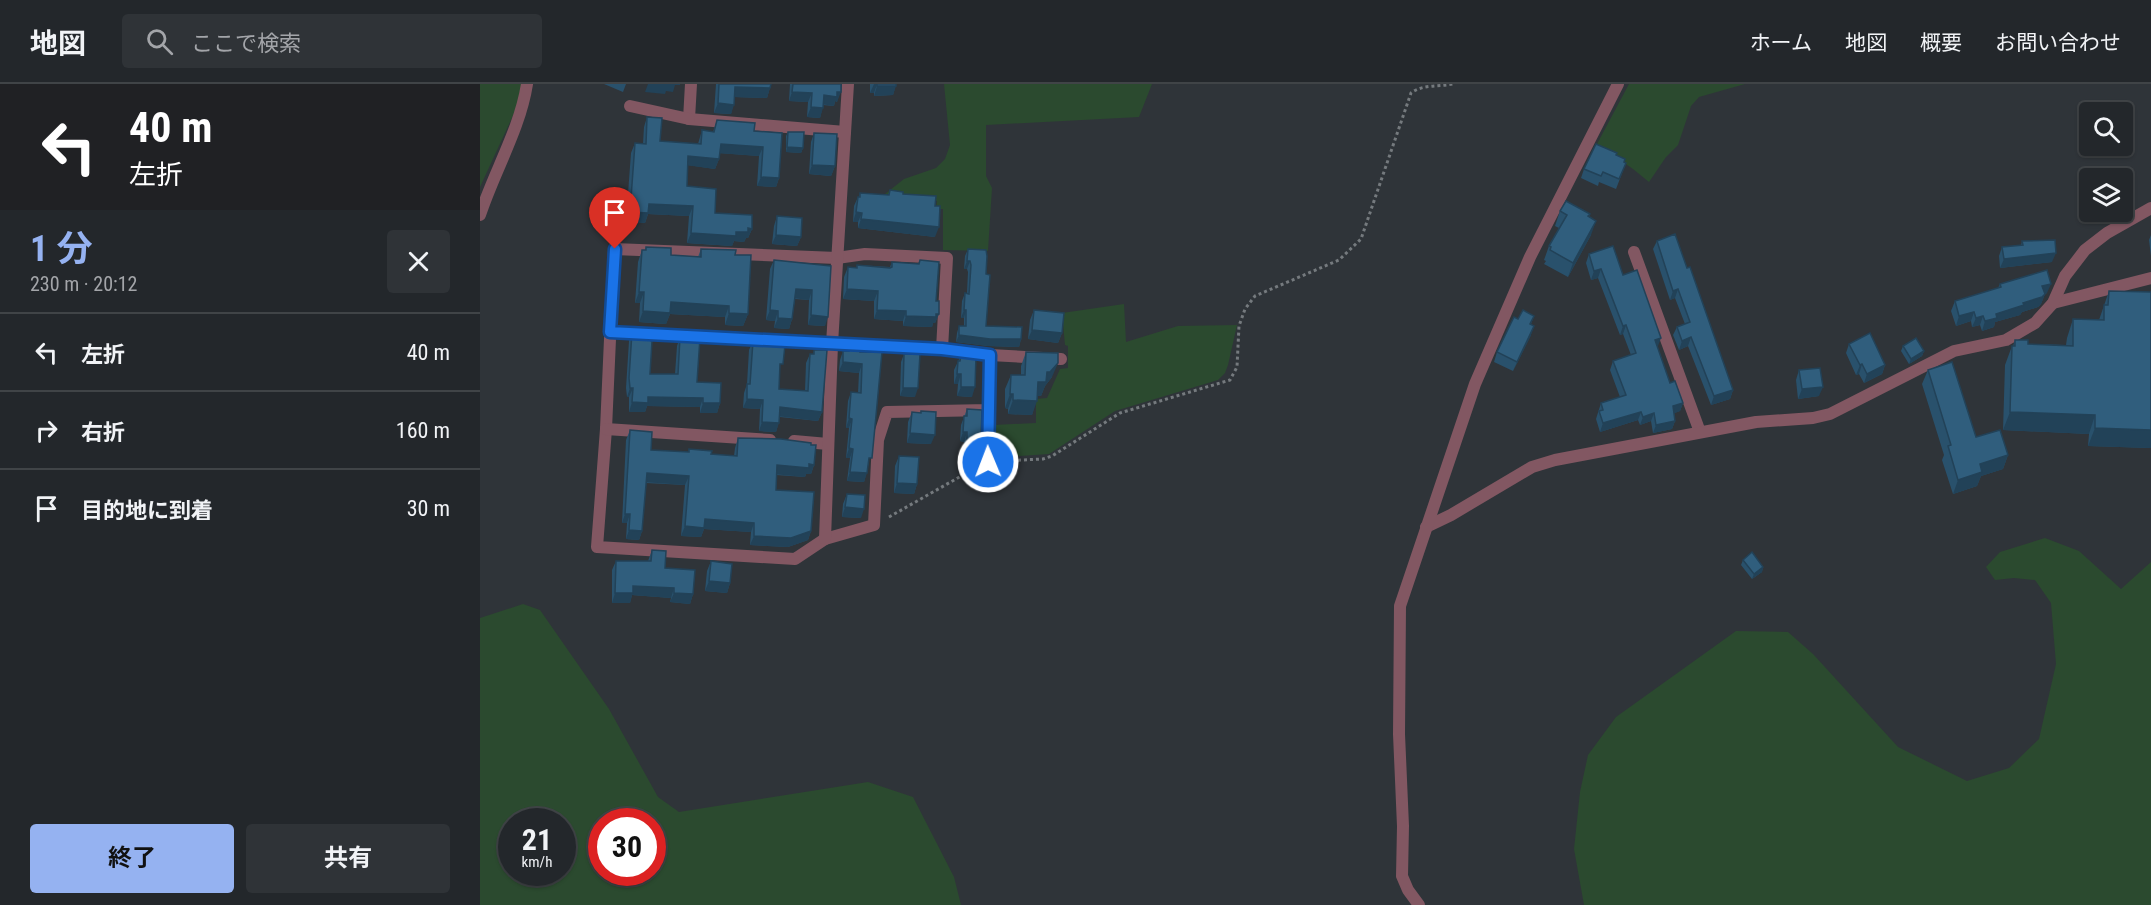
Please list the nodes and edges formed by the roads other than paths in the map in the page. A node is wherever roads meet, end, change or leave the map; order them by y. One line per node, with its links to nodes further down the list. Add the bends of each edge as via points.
1 (527, 84): 9 (street)
2 (691, 84): 6 (street)
3 (848, 84): 7 (street)
4 (1618, 84): 24 (street, via 1525,268 1475,384)
5 (630, 106): 6 (street)
6 (689, 119): 7 (street)
7 (845, 132): 11 (street)
8 (2151, 208): 13 (street, via 2085,250 2065,276)
9 (480, 215)
10 (1634, 252): 21 (street)
11 (837, 258): 14 (street, via 615,249); 15 (street); 16 (street, via 865,254 947,258)
12 (2151, 278): 13 (street)
13 (2053, 303): 21 (street, via 2035,323 2006,340 1954,351 1830,414)
14 (610, 332): 15 (street); 20 (street)
15 (832, 344): 16 (street); 22 (street)
16 (942, 349): 17 (street)
17 (990, 355): 18 (street); 19 (street)
18 (1061, 359)
19 (988, 410): 23 (street); 25 (street, via 887,412 878,440 874,525)
20 (606, 429): 22 (street); 25 (street, via 597,547 795,559)
21 (1700, 432): 24 (street, via 1532,467)
22 (828, 444): 25 (street)
23 (988, 462)
24 (1426, 527): 26 (street, via 1400,606 1402,876)
25 (825, 539)
26 (1419, 905)

